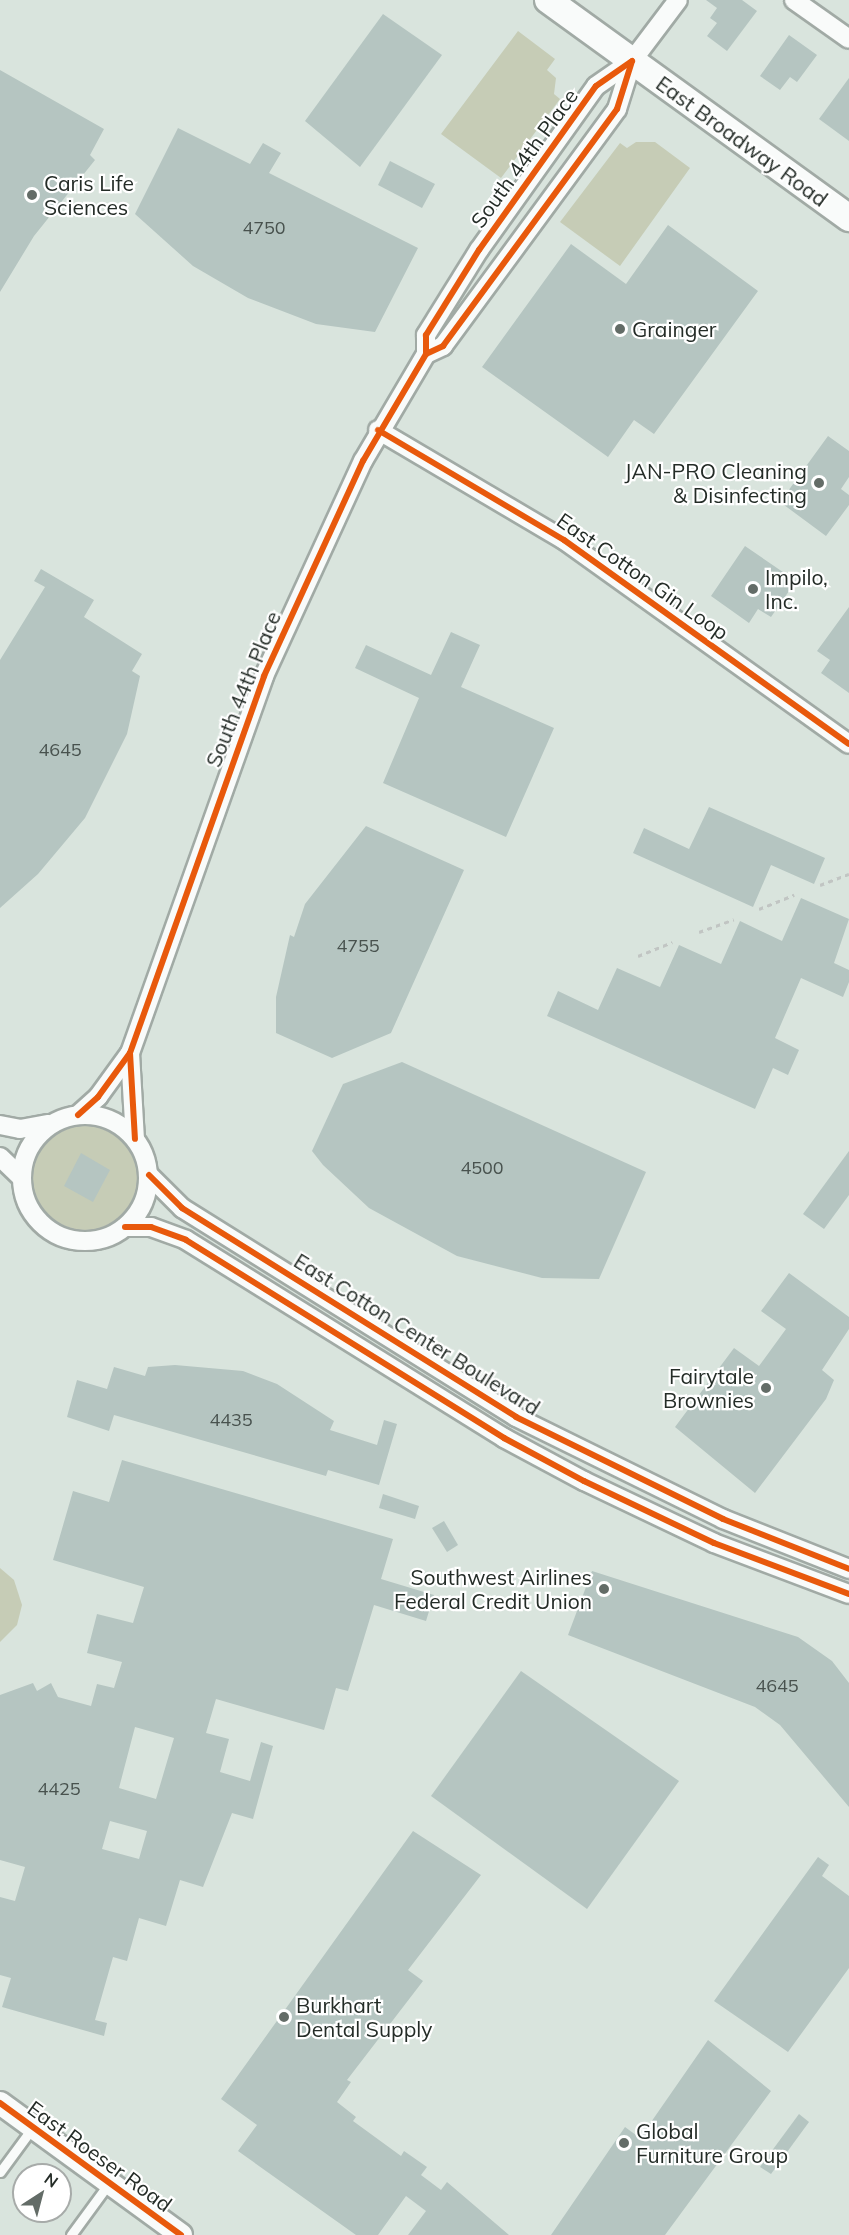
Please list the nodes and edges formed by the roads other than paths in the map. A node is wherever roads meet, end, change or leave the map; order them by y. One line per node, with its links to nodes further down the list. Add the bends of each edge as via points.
1 (548, 0): 5 (main road, East Broadway Road)
2 (678, 0): 5 (street, South 44th Place)
3 (795, 0): 4 (street)
4 (849, 39)
5 (632, 61): 6 (main road, East Broadway Road); 7 (street, South 44th Place, via 617,109 443,346); 7 (street, South 44th Place, via 596,86 479,250 426,335)
6 (849, 218)
7 (426, 354): 8 (street, South 44th Place)
8 (378, 430): 9 (street, East Cotton Gin Loop, via 564,540); 10 (street, South 44th Place, via 293,606 246,720)
9 (849, 744)
10 (130, 1053): 11 (street, South 44th Place, via 100,1095); 14 (street, South 44th Place)
11 (78, 1115): 12 (street, East Cotton Center Boulevard); 14 (street, East Cotton Center Boulevard, via 106,1118)
12 (51, 1124): 13 (street, East Cotton Center Boulevard, via 20,1129); 17 (street, East Cotton Center Boulevard, via 29,1148)
13 (0, 1125)
14 (135, 1139): 16 (street, East Cotton Center Boulevard)
15 (0, 1157): 17 (street)
16 (148, 1174): 18 (street, East Cotton Center Boulevard, via 143,1205); 20 (street, East Cotton Center Boulevard, via 182,1208)
17 (22, 1178): 18 (street, East Cotton Center Boulevard, via 30,1209 58,1235 96,1240)
18 (125, 1227): 19 (street, East Cotton Center Boulevard, via 172,1233)
19 (255, 1282): 20 (street, via 293,1292 361,1336); 22 (street, East Cotton Center Boulevard, via 504,1438 584,1481 714,1543)
20 (390, 1338): 21 (street, East Cotton Center Boulevard, via 597,1460)
21 (849, 1569)
22 (849, 1594)
23 (0, 2103): 24 (street, East Roeser Road)
24 (33, 2127): 25 (lane); 26 (street, East Roeser Road)
25 (0, 2172)
26 (109, 2183): 27 (lane); 28 (street, East Roeser Road)
27 (71, 2235)
28 (181, 2235)

